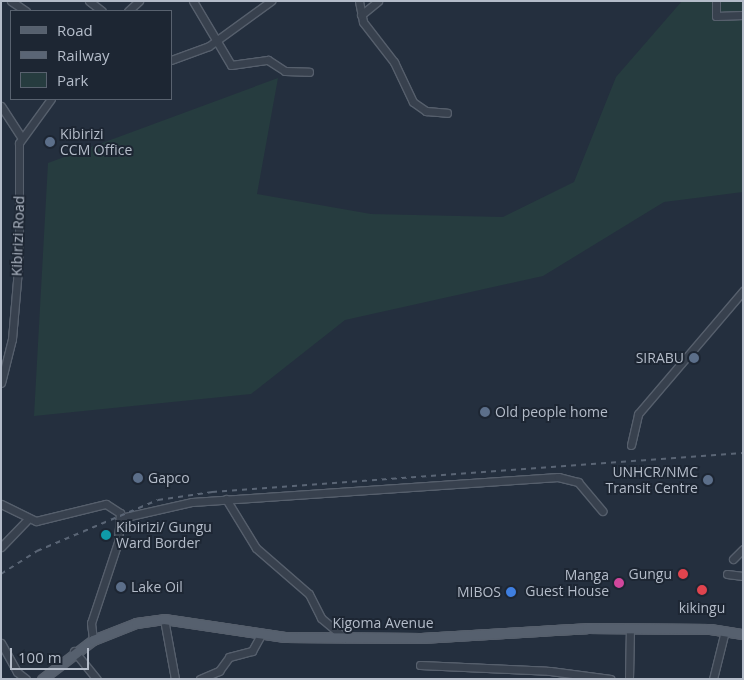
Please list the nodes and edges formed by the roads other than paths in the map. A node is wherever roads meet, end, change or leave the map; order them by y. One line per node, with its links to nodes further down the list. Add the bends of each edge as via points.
1 (11, 1): 9 (street)
2 (89, 1): 10 (street)
3 (139, 1): 11 (street)
4 (193, 1): 14 (street)
5 (271, 1): 14 (street)
6 (359, 1): 12 (street)
7 (378, 1): 12 (street)
8 (716, 1): 13 (street, via 716,16)
9 (24, 10)
10 (101, 10)
11 (129, 10)
12 (361, 15): 19 (street, via 371,35 397,66 413,102 426,110)
13 (743, 15)
14 (219, 40): 15 (street); 16 (street, via 234,66 268,60 284,71)
15 (172, 60)
16 (309, 72)
17 (50, 100): 20 (street)
18 (1, 106): 20 (street)
19 (447, 113)
20 (21, 138): 22 (street, Kibirizi Road, via 19,257 12,338)
21 (743, 291): 23 (street, via 638,414)
22 (1, 383)
23 (631, 445)
24 (226, 499): 26 (street, via 434,483 566,477 587,489); 27 (street, via 180,504); 39 (street, via 256,548 309,594 321,618)
25 (1, 504): 28 (street)
26 (602, 511)
27 (121, 518): 28 (street, via 118,510 106,504 43,520); 40 (street, via 115,556 91,624)
28 (27, 520): 29 (street)
29 (1, 547)
30 (743, 549): 31 (street)
31 (733, 559)
32 (726, 574): 33 (street)
33 (743, 576)
34 (164, 620): 38 (main road, Kigoma Avenue, via 220,625); 40 (main road, Kigoma Avenue, via 136,623); 49 (street)
35 (630, 628): 36 (main road, Kigoma Avenue); 39 (main road, Kigoma Avenue); 52 (street)
36 (724, 631): 37 (main road, Kigoma Avenue); 53 (street)
37 (743, 634)
38 (261, 635): 39 (main road, Kigoma Avenue); 50 (street, via 252,651 229,657 219,671)
39 (345, 638)
40 (94, 640): 42 (main road, Kigoma Avenue)
41 (1, 643): 45 (street, via 17,672)
42 (74, 651): 44 (main road, Kigoma Avenue); 48 (street)
43 (420, 665): 51 (street, via 550,671)
44 (50, 670): 46 (main road, Kigoma Avenue); 47 (street)
45 (26, 679)
46 (42, 679)
47 (56, 679)
48 (97, 679)
49 (175, 679)
50 (201, 679)
51 (610, 679)
52 (629, 679)
53 (713, 679)

